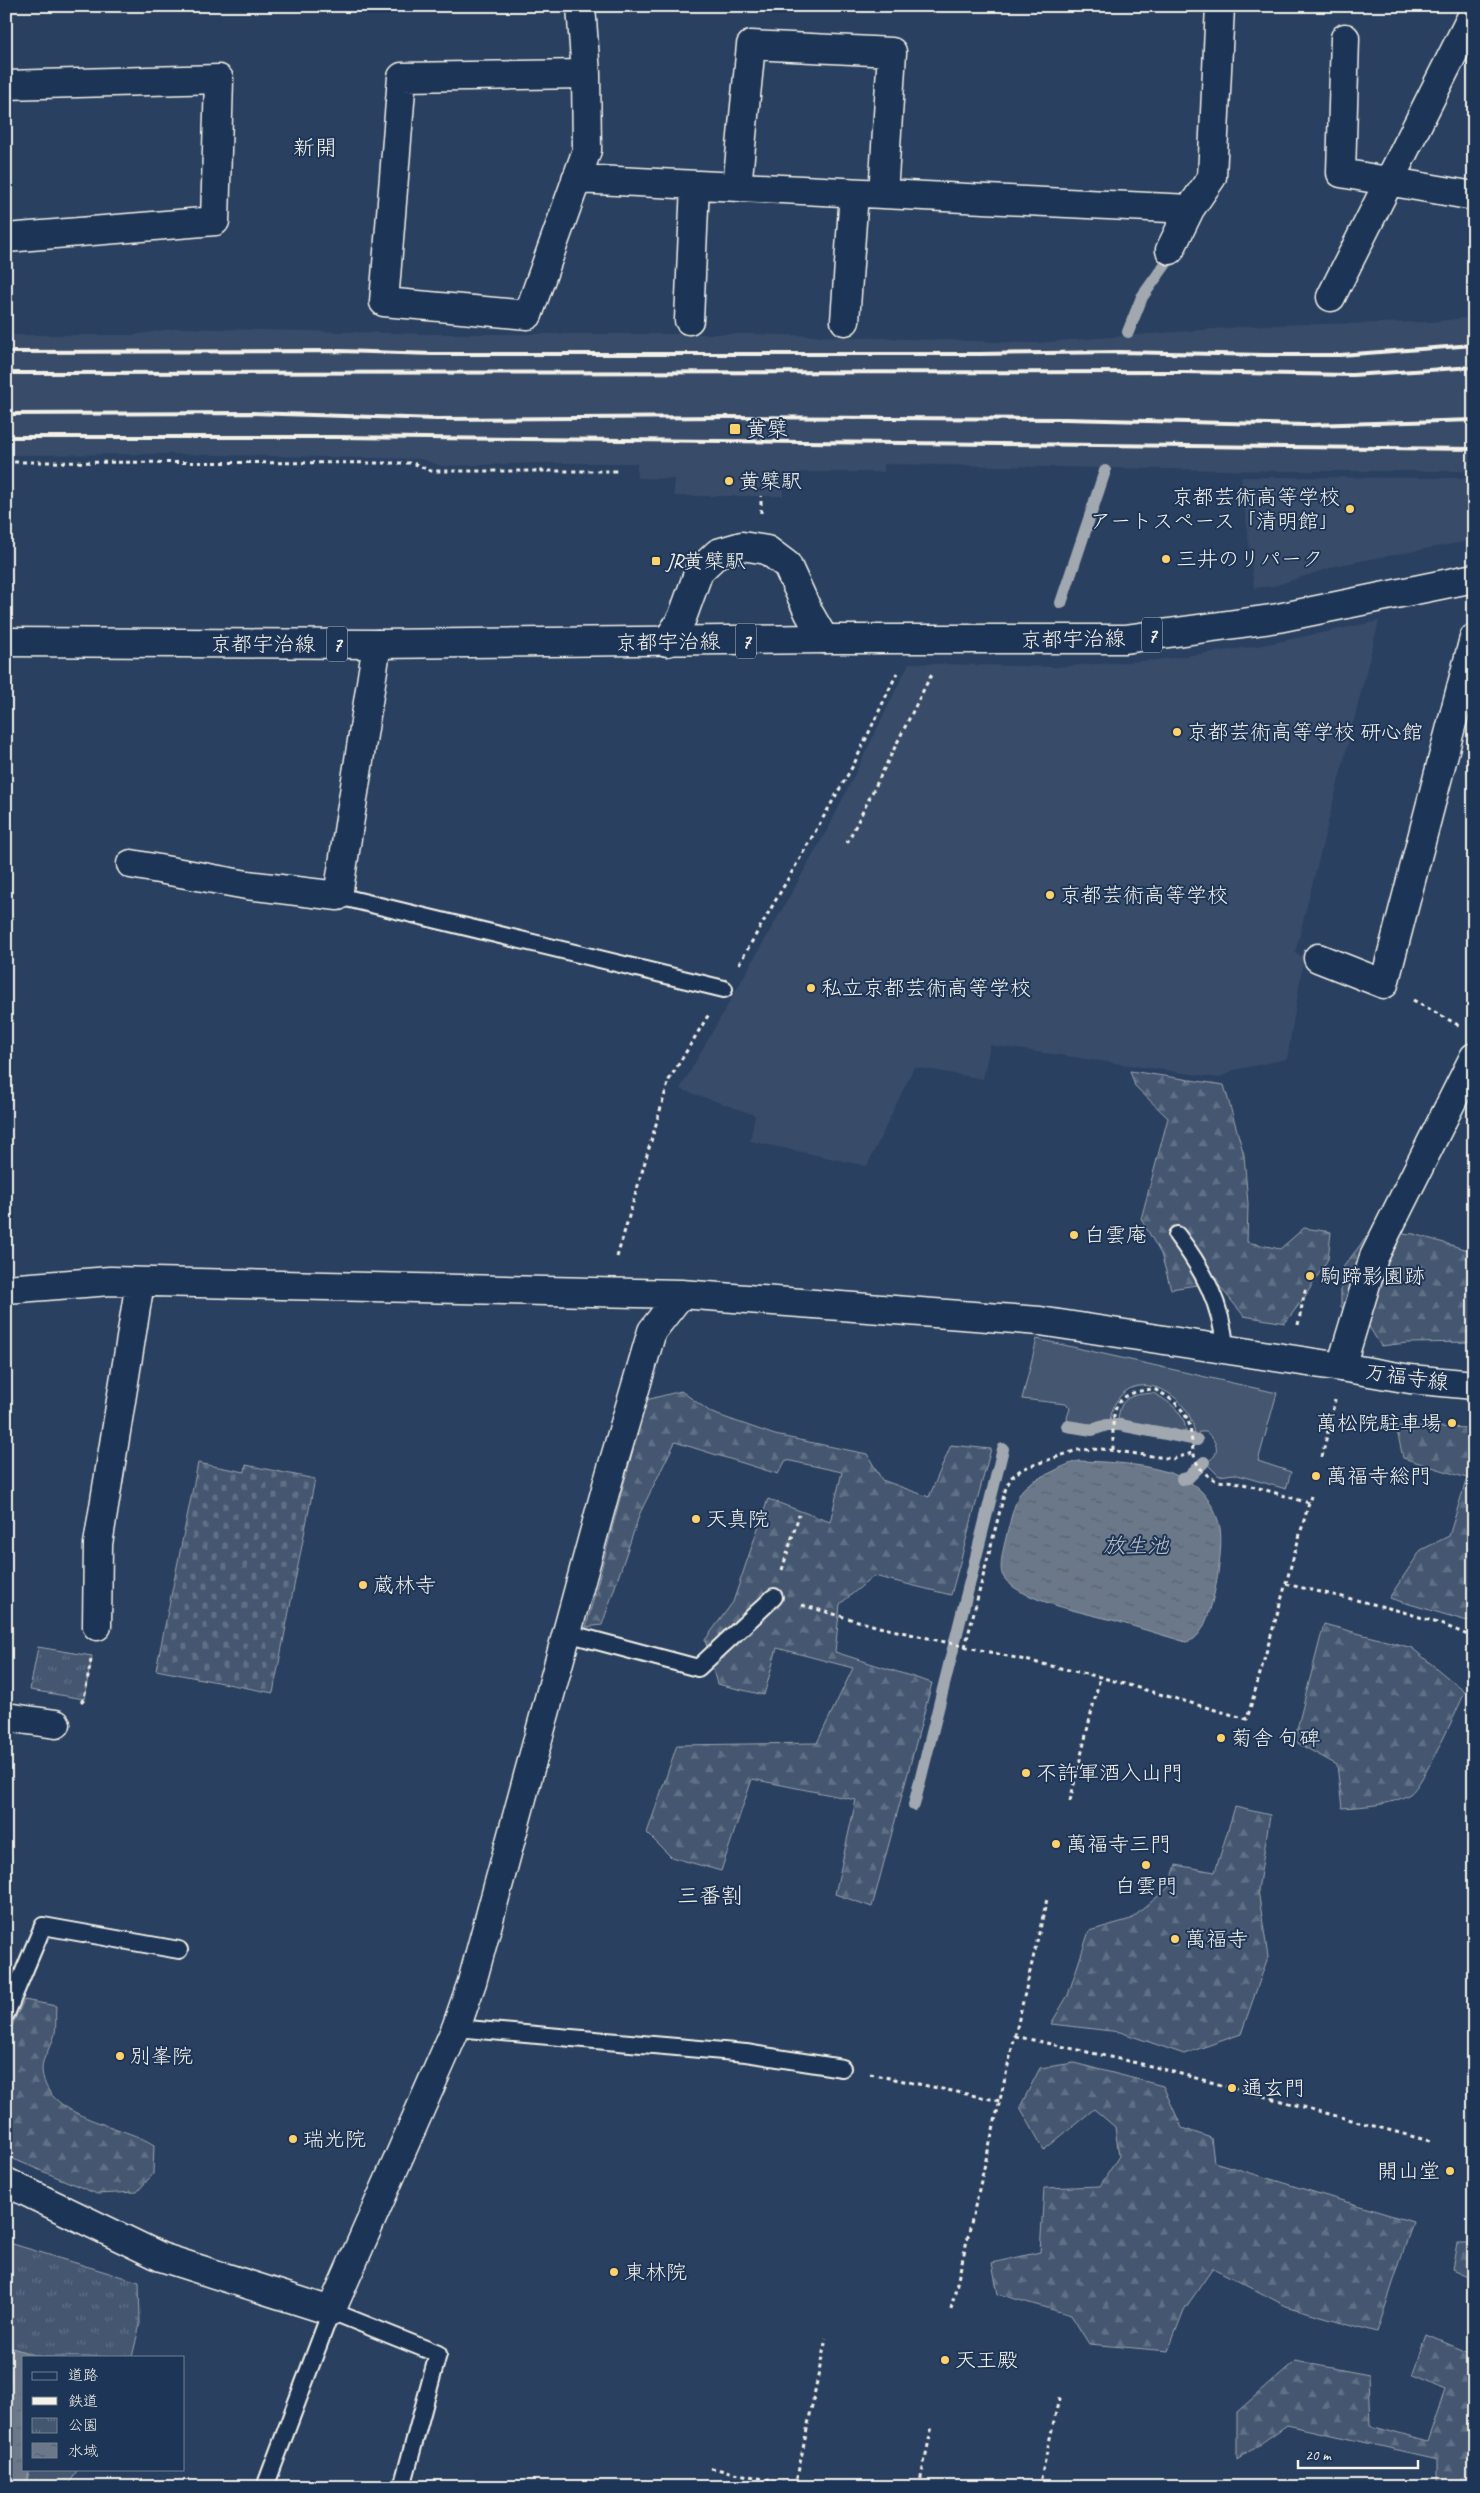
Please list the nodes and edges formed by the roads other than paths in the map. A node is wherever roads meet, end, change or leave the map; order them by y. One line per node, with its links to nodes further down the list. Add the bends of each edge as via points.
1 (581, 6): 6 (street)
2 (1220, 6): 15 (street, via 1212,177)
3 (1474, 12): 5 (street)
4 (1345, 38): 9 (street, via 1341,172)
5 (1464, 56): 9 (street)
6 (586, 74): 8 (street, via 587,150); 8 (street, via 402,77 384,302 528,315)
7 (6, 85): 16 (street, via 219,79 214,221)
8 (576, 179): 10 (street)
9 (1390, 180): 14 (street); 18 (street)
10 (696, 185): 11 (street); 19 (street)
11 (737, 187): 12 (street); 13 (street, via 751,44 892,52)
12 (854, 192): 13 (street); 20 (street)
13 (883, 194): 15 (street)
14 (1474, 196)
15 (1190, 209): 17 (street)
16 (6, 238)
17 (1170, 250)
18 (1331, 297)
19 (689, 320)
20 (845, 320)
21 (1474, 578): 23 (street, 京都宇治線 / 7, via 1278,618 1125,639)
22 (1474, 638): 29 (street, via 1384,984)
23 (824, 639): 25 (street, 京都宇治線 / 7); 25 (street, via 787,565 767,550 742,546 718,553 700,571 682,618)
24 (6, 642): 26 (street, 京都宇治線 / 7)
25 (667, 642): 26 (street, 京都宇治線 / 7)
26 (377, 644): 28 (street)
27 (131, 864): 28 (street, via 247,885)
28 (338, 896): 30 (lane)
29 (1318, 958)
30 (724, 988)
31 (1474, 1057): 37 (street, via 1374,1257)
32 (1177, 1235): 36 (lane, via 1196,1260 1210,1287 1223,1326)
33 (140, 1282): 34 (street, 万福寺線, via 110,1281); 35 (street, 万福寺線); 40 (street, via 98,1544)
34 (6, 1289)
35 (681, 1294): 36 (street, 万福寺線, via 1040,1321); 41 (street, via 652,1331)
36 (1225, 1348): 37 (street, 万福寺線)
37 (1341, 1367): 38 (street, 万福寺線, via 1410,1379)
38 (1474, 1385)
39 (774, 1597): 41 (lane, via 698,1668)
40 (97, 1626)
41 (566, 1633): 46 (street, via 472,1982)
42 (6, 1717): 43 (street)
43 (56, 1724)
44 (179, 1950): 45 (lane, via 43,1926)
45 (6, 2014)
46 (456, 2028): 47 (lane, via 746,2053); 49 (street)
47 (842, 2068)
48 (6, 2182): 49 (street, via 161,2257)
49 (331, 2311): 50 (lane); 51 (lane, via 438,2354)
50 (265, 2487)
51 (402, 2487)

